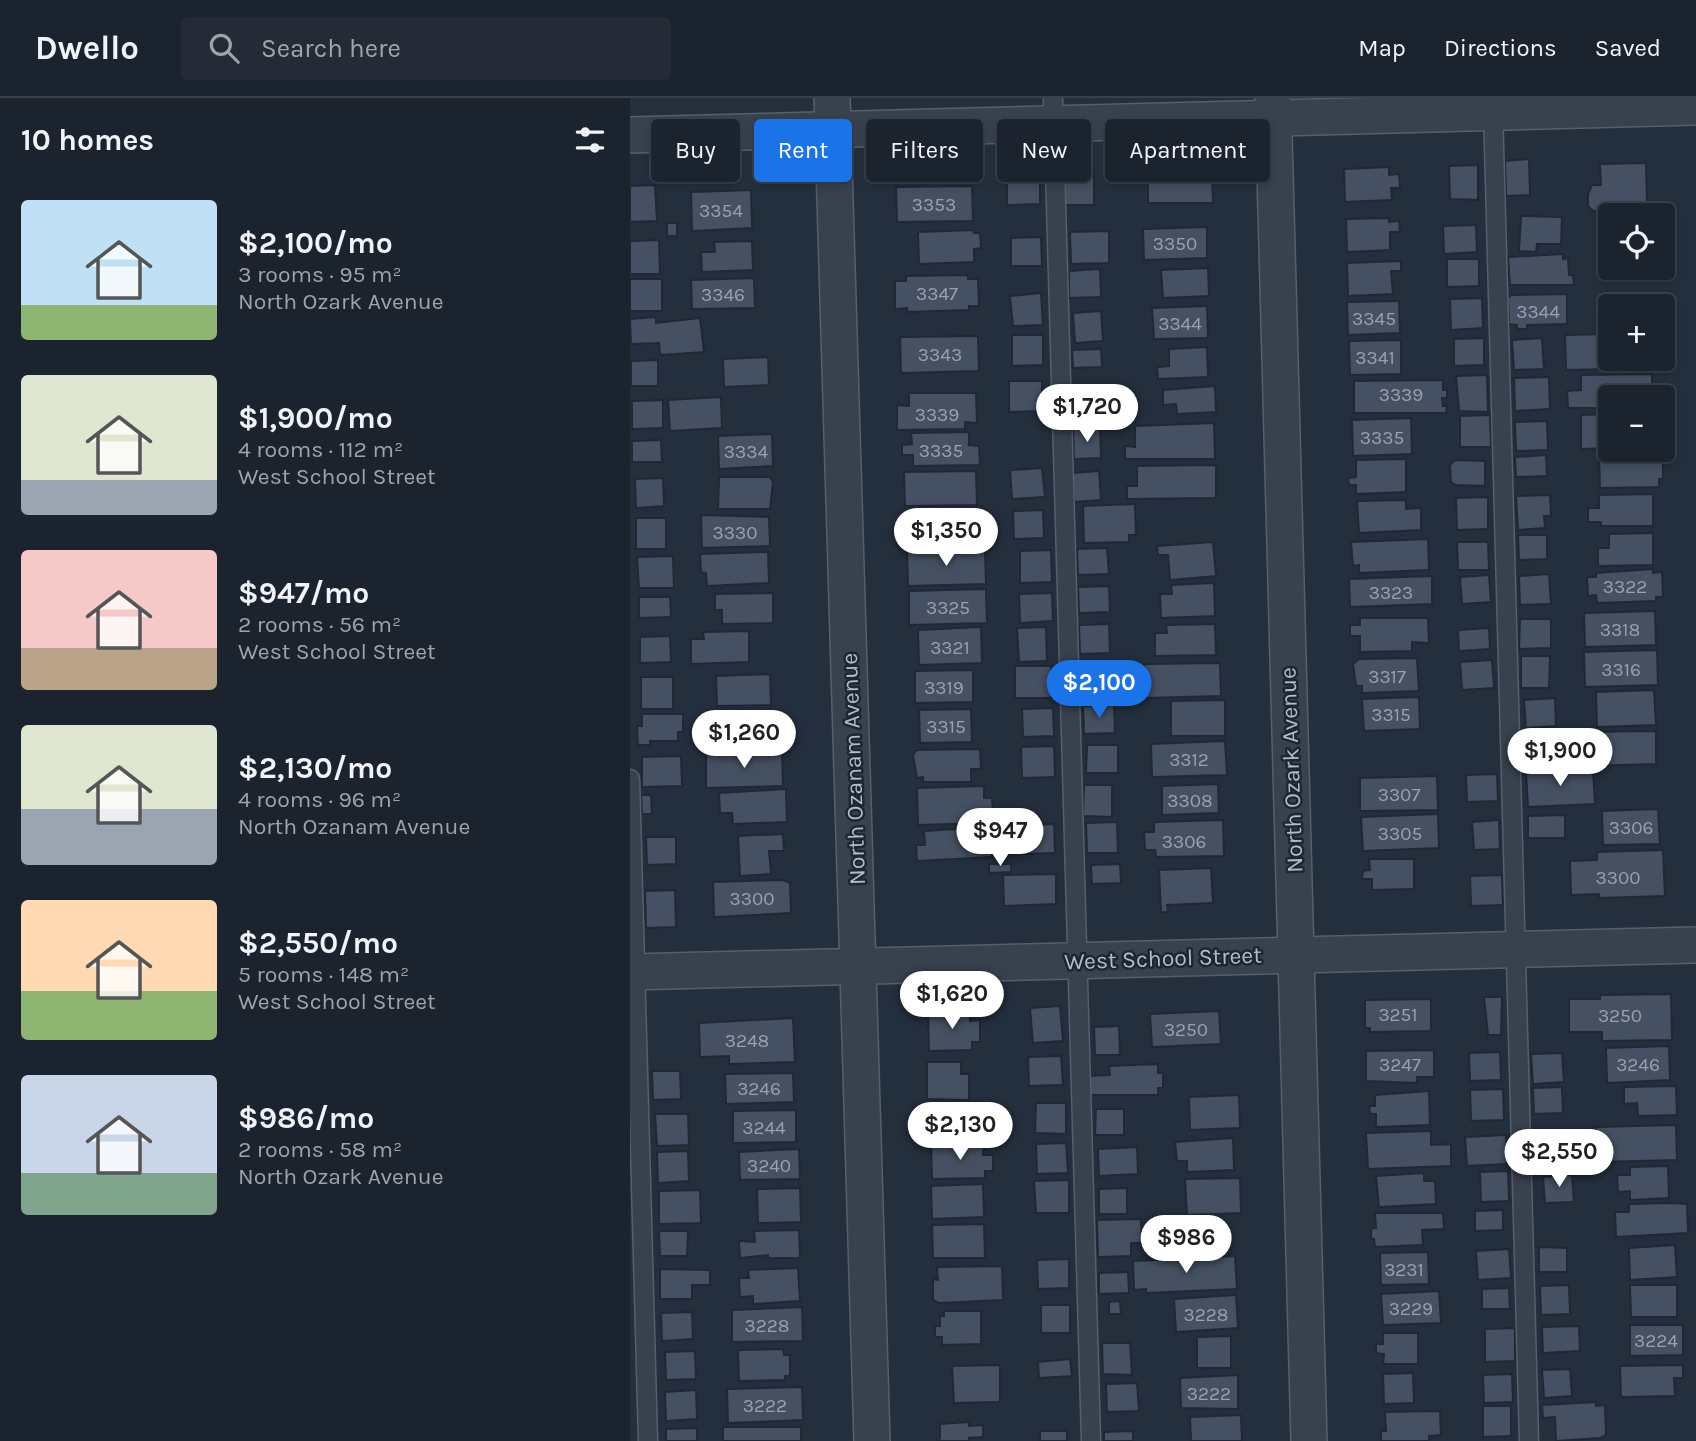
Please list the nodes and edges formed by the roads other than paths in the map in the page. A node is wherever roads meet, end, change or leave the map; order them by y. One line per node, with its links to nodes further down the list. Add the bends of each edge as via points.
1 (1493, 105): 2 (street); 3 (street); 9 (lane)
2 (1696, 107)
3 (1273, 108): 4 (street); 10 (street, North Ozark Avenue)
4 (1053, 111): 5 (street); 11 (lane)
5 (833, 114): 6 (street); 12 (street, North Ozanam Avenue)
6 (630, 135)
7 (630, 779): 13 (lane)
8 (1696, 944): 9 (street, West School Street)
9 (1516, 949): 10 (street, West School Street); 18 (lane)
10 (1296, 955): 11 (street, West School Street); 17 (street, North Ozark Avenue)
11 (1078, 960): 12 (street, West School Street); 16 (lane)
12 (859, 966): 13 (street, West School Street); 15 (street, North Ozanam Avenue)
13 (633, 972): 14 (lane)
14 (648, 1441)
15 (872, 1441)
16 (1091, 1441)
17 (1310, 1441)
18 (1529, 1441)

